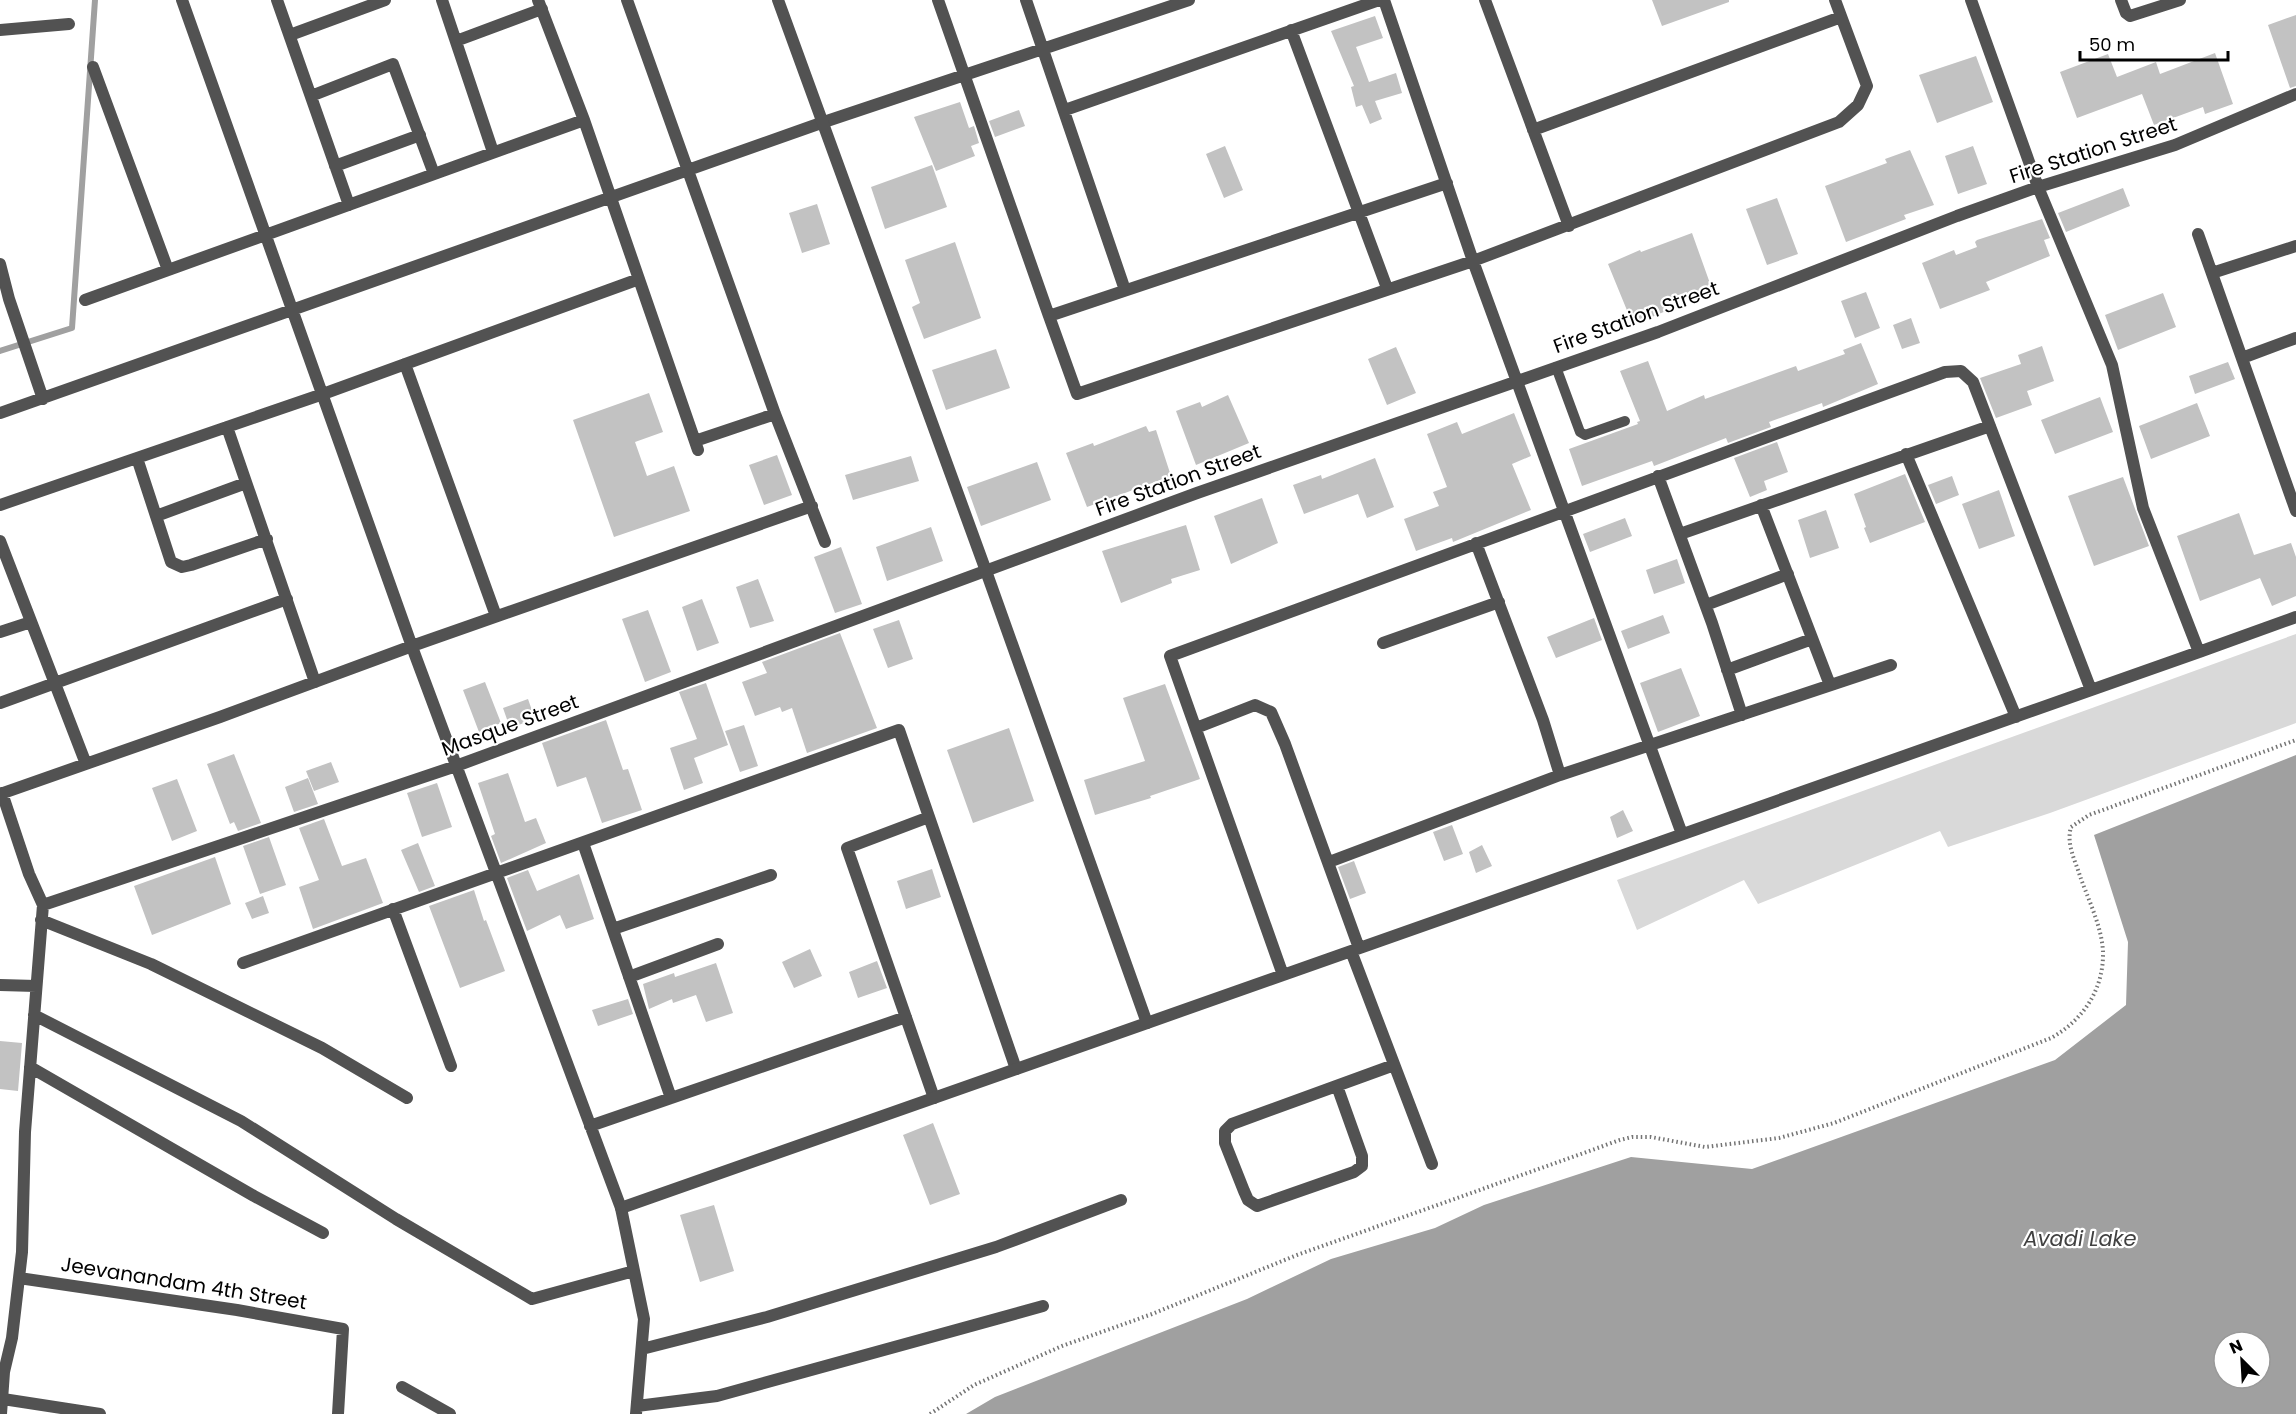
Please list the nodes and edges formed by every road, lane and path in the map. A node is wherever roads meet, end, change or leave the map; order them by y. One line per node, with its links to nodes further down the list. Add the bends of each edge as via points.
1 (183, 0): 45 (street)
2 (277, 0): 22 (street)
3 (385, 0): 22 (street)
4 (442, 0): 23 (street)
5 (627, 0): 36 (street)
6 (778, 0): 31 (street)
7 (938, 0): 26 (street)
8 (1026, 0): 24 (street)
9 (1189, 0): 24 (street)
10 (1378, 0): 21 (street)
11 (1384, 0): 38 (street)
12 (1485, 0): 32 (street)
13 (1835, 0): 18 (street)
14 (1971, 0): 39 (street)
15 (2121, 0): 16 (street, via 2130,16)
16 (2180, 0)
17 (540, 4): 23 (street); 30 (street)
18 (1841, 17): 32 (street); 43 (street, via 1867,86 1858,105 1839,122)
19 (69, 24): 20 (street)
20 (0, 30)
21 (1292, 30): 29 (street); 42 (street)
22 (290, 35): 28 (street)
23 (456, 41): 34 (street)
24 (1044, 49): 26 (street); 29 (street)
25 (93, 67): 49 (street)
26 (965, 75): 31 (street); 56 (street)
27 (2296, 94): 39 (street, Fire Station Street, via 2175,145)
28 (311, 96): 33 (street, via 393,64); 35 (street)
29 (1065, 110): 53 (street)
30 (584, 120): 34 (street); 40 (street)
31 (821, 123): 36 (street); 85 (street)
32 (1533, 130): 43 (street)
33 (420, 135): 35 (street); 37 (street)
34 (493, 152): 37 (street)
35 (335, 166): 41 (street)
36 (687, 169): 40 (street); 65 (street)
37 (434, 174): 41 (street)
38 (1447, 183): 42 (street); 47 (street)
39 (2038, 187): 60 (street, Fire Station Street); 97 (street, via 2112,365 2142,508)
40 (611, 198): 51 (street); 55 (street)
41 (349, 205): 45 (street)
42 (1359, 211): 52 (street); 53 (street)
43 (1569, 226): 47 (street)
44 (2198, 234): 50 (street)
45 (266, 236): 49 (street); 55 (street)
46 (2296, 246): 50 (street)
47 (1473, 261): 52 (street); 61 (street)
48 (0, 264): 63 (street)
49 (168, 270): 54 (street)
50 (2212, 273): 58 (street)
51 (639, 279): 59 (street); 65 (street, via 696,445)
52 (1387, 288): 56 (street, via 1077,394)
53 (1125, 290): 56 (street)
54 (85, 300)
55 (293, 311): 62 (street); 63 (street)
56 (1049, 316)
57 (2296, 338): 58 (street)
58 (2242, 358): 77 (street)
59 (405, 364): 62 (street); 90 (street)
60 (1556, 368): 61 (street, Fire Station Street); 66 (lane, via 1580,432 1585,435)
61 (1518, 381): 76 (street); 85 (street, Fire Station Street)
62 (323, 394): 68 (street); 96 (street)
63 (43, 399): 64 (street)
64 (0, 413)
65 (775, 414): 75 (street)
66 (1625, 422)
67 (1990, 426): 69 (street); 71 (street, via 1973,382 1961,371 1945,372); 103 (street)
68 (227, 427): 70 (street); 72 (street)
69 (1906, 454): 74 (street); 106 (street)
70 (136, 458): 73 (street); 78 (street)
71 (1658, 476): 76 (street); 79 (street)
72 (246, 483): 78 (street); 80 (street)
73 (0, 505)
74 (1761, 506): 79 (street); 86 (street)
75 (812, 507): 82 (street); 90 (street)
76 (1565, 510): 83 (street); 109 (street)
77 (2296, 512)
78 (156, 516): 80 (street, via 171,562 182,567)
79 (1680, 534): 89 (street)
80 (267, 539): 87 (street)
81 (0, 541): 84 (street)
82 (825, 542)
83 (1476, 543): 88 (street); 107 (street, via 1170,656)
84 (5, 569): 92 (street)
85 (986, 571): 111 (street, Masque Street); 133 (street)
86 (1788, 574): 89 (street); 94 (street)
87 (287, 599): 100 (street); 101 (street)
88 (1499, 602): 95 (street); 112 (street)
89 (1706, 605): 99 (street)
90 (496, 616): 96 (street)
91 (2296, 617): 97 (street)
92 (31, 622): 93 (street); 101 (street)
93 (0, 632)
94 (1812, 639): 99 (street); 102 (street)
95 (1383, 643)
96 (412, 646): 100 (street); 111 (street)
97 (2199, 652): 103 (street)
98 (1891, 665): 102 (street)
99 (1727, 670): 105 (street)
100 (315, 682): 110 (street)
101 (55, 683): 104 (street); 110 (street)
102 (1830, 686): 105 (street)
103 (2091, 690): 106 (street)
104 (0, 703)
105 (1742, 715): 109 (street)
106 (2016, 717): 115 (street)
107 (1196, 728): 117 (street, via 1256,705 1271,712); 127 (street)
108 (2296, 740): 159 (path, via 2089,815 2071,827 2071,851 2103,951 2101,973 2086,1010 2051,1038 1834,1123 1790,1136 1705,1147 1651,1137 1620,1140 1297,1255 1062,1346 974,1385)
109 (1651, 746): 112 (street); 115 (street)
110 (86, 764): 113 (street)
111 (456, 766): 118 (street); 120 (street, Masque Street)
112 (1560, 775): 117 (street)
113 (1, 794): 120 (street)
114 (929, 817): 116 (street, via 899,730); 132 (street, via 847,848); 137 (street)
115 (1682, 834): 125 (street)
116 (583, 843): 118 (street); 123 (street)
117 (1329, 862): 125 (street)
118 (496, 873): 121 (street); 142 (street)
119 (771, 875): 123 (street)
120 (43, 905): 122 (street)
121 (393, 909): 126 (street); 135 (street)
122 (41, 920): 130 (street); 139 (street, via 151,964 322,1048)
123 (613, 929): 128 (street)
124 (718, 944): 128 (street)
125 (1355, 950): 127 (street); 134 (street)
126 (243, 963)
127 (1283, 975): 133 (street)
128 (630, 977): 140 (street)
129 (0, 985): 130 (street)
130 (36, 986): 131 (street)
131 (34, 1015): 136 (street); 147 (street, via 242,1121 532,1299)
132 (906, 1017): 140 (street); 141 (street)
133 (1147, 1023): 137 (street)
134 (1394, 1065): 138 (street); 143 (street)
135 (451, 1066)
136 (30, 1067): 146 (street); 148 (street)
137 (1017, 1069): 141 (street)
138 (1337, 1086): 138 (street, via 1232,1124 1225,1131 1225,1143 1248,1200 1257,1206 1362,1166)
139 (407, 1098)
140 (671, 1098): 142 (street)
141 (934, 1098): 145 (street)
142 (590, 1126): 145 (street)
143 (1432, 1164)
144 (1121, 1200): 150 (street, via 984,1250 767,1317)
145 (621, 1208): 147 (street)
146 (323, 1233)
147 (634, 1271): 150 (street, via 644,1319)
148 (19, 1278): 151 (street, via 12,1338); 157 (street, Jeevanandam 4th Street, via 343,1329)
149 (1043, 1306): 154 (street, via 717,1396)
150 (642, 1349): 154 (street)
151 (4, 1352): 153 (street)
152 (402, 1387): 158 (street)
153 (3, 1399): 155 (street); 156 (street)
154 (636, 1410)
155 (1, 1414)
156 (100, 1414)
157 (338, 1414)
158 (450, 1414)
159 (930, 1414)

